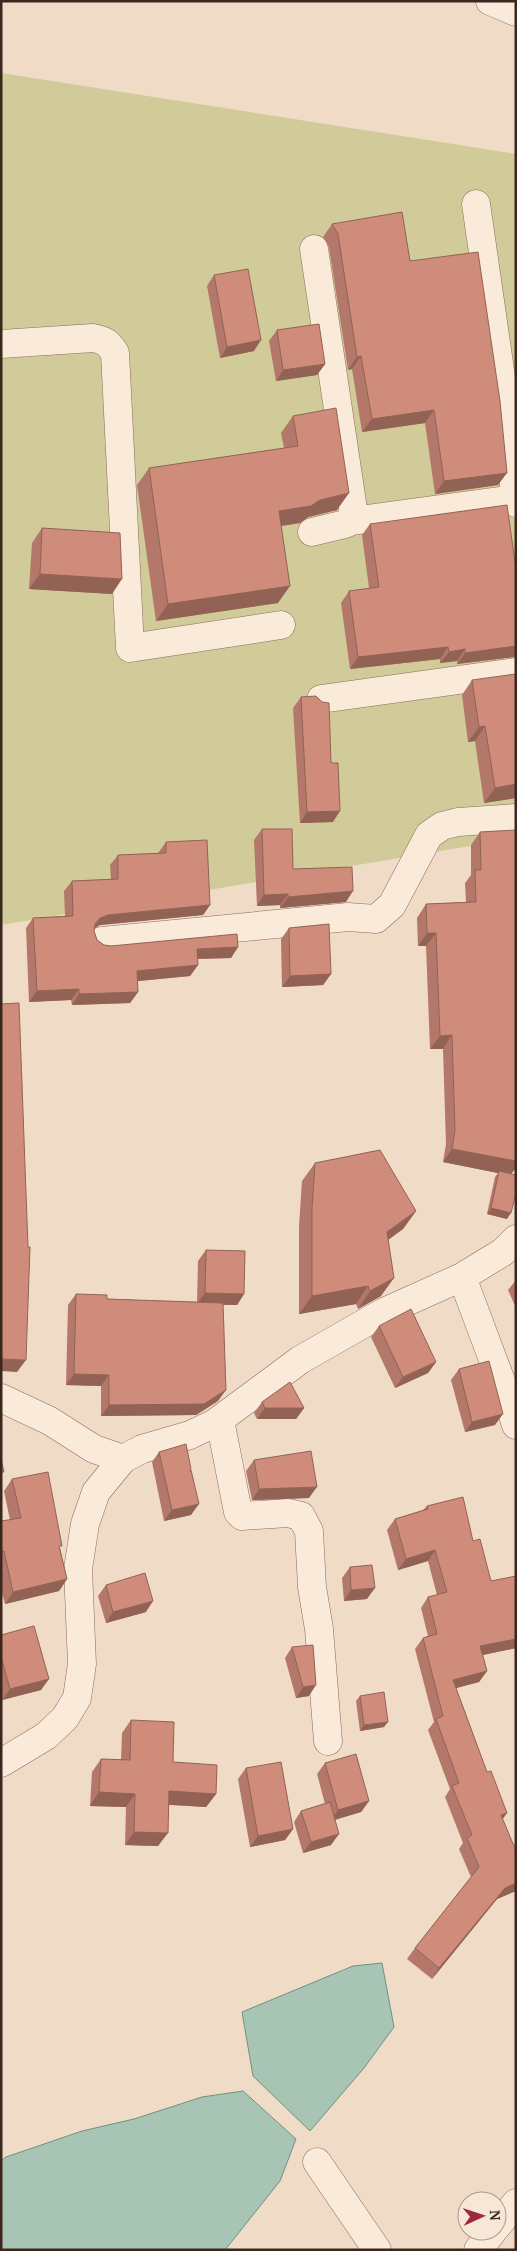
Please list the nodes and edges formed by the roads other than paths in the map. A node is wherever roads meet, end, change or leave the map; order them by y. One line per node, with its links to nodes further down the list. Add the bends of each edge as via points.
1 (490, 1): 2 (street)
2 (516, 12)
3 (476, 204): 6 (street)
4 (314, 249): 7 (street, via 353,510)
5 (1, 344): 9 (street, via 92,338 110,345 115,353 130,648)
6 (516, 501): 7 (street)
7 (352, 521): 8 (street)
8 (312, 532)
9 (281, 625)
10 (516, 672): 11 (street)
11 (321, 699)
12 (516, 818): 13 (street, via 458,822 442,826 429,835 392,904 376,920 348,917)
13 (102, 941)
14 (516, 1239): 15 (street, via 503,1252)
15 (462, 1277): 17 (street, via 384,1312 300,1360); 18 (street)
16 (1, 1398): 19 (street, via 50,1421 94,1449)
17 (220, 1420): 19 (street, via 190,1435 142,1448); 20 (street, via 238,1512 242,1516 288,1512 301,1516 309,1531)
18 (516, 1425)
19 (123, 1459): 21 (street, via 96,1492 85,1524 78,1569 82,1664 77,1698 65,1718 46,1736)
20 (328, 1741)
21 (1, 1763)
22 (318, 2162): 25 (street)
23 (516, 2203): 24 (street)
24 (507, 2214)
25 (377, 2250)

